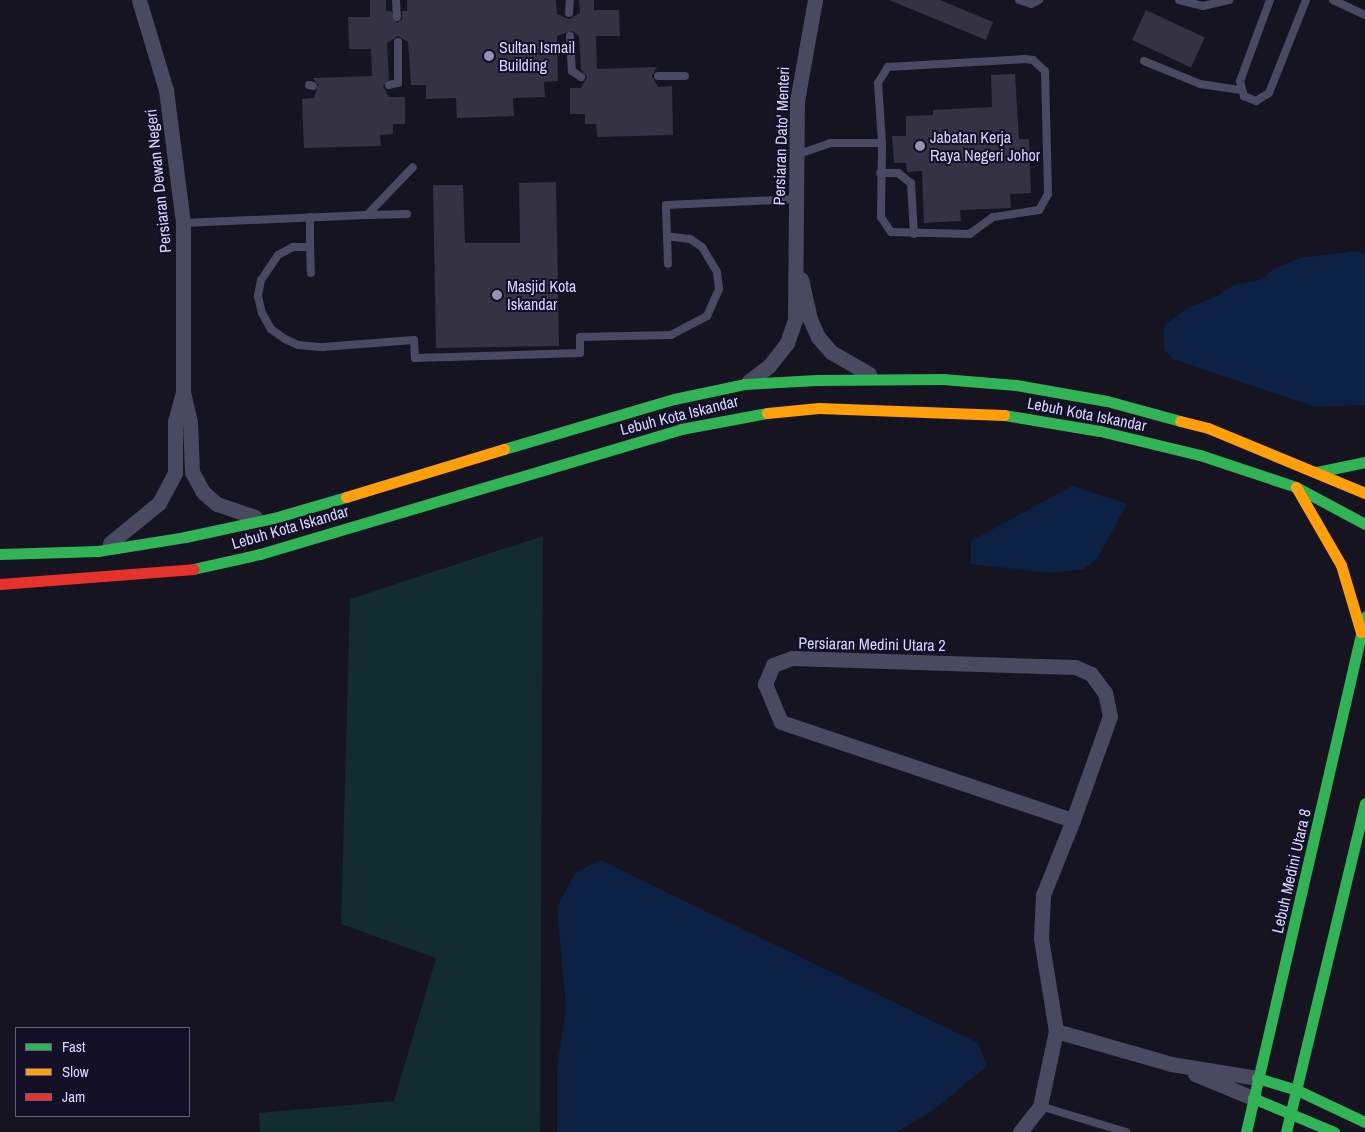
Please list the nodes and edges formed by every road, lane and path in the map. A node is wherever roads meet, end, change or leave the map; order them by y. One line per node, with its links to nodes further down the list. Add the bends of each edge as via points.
1 (140, 0): 31 (street, Persiaran Dewan Negeri, via 166,90)
2 (396, 0): 14 (lane)
3 (570, 0): 12 (lane)
4 (815, 0): 24 (street, Persiaran Dato' Menteri, via 800,70)
5 (1019, 0): 6 (lane, via 1031,4)
6 (1039, 0)
7 (1179, 0): 8 (lane, via 1203,6)
8 (1229, 0)
9 (1270, 0): 22 (lane)
10 (1306, 0): 22 (lane, via 1269,93 1256,100)
11 (1333, 0): 13 (lane)
12 (569, 13)
13 (1365, 15)
14 (396, 17)
15 (570, 36): 20 (lane, via 572,71)
16 (398, 42): 21 (lane, via 398,83)
17 (1144, 61): 22 (lane, via 1200,84)
18 (658, 76): 19 (lane)
19 (685, 76)
20 (581, 77)
21 (389, 85)
22 (1240, 90)
23 (882, 143): 24 (lane, via 830,143); 26 (lane); 32 (lane, via 878,83 888,67 1025,59 1033,60 1045,71 1048,194 1044,206 1033,212 993,217 970,234)
24 (796, 155): 27 (street, Persiaran Dato' Menteri)
25 (413, 167): 29 (lane)
26 (880, 173): 32 (lane, via 898,173 911,183); 32 (lane, via 882,223 891,232)
27 (796, 199): 33 (lane, via 666,206); 34 (street, Persiaran Dato' Menteri)
28 (408, 214): 29 (lane)
29 (367, 215): 30 (lane)
30 (310, 217): 31 (lane); 35 (lane)
31 (183, 223): 40 (street, Persiaran Dewan Negeri)
32 (914, 234)
33 (667, 236): 35 (lane, via 690,239 711,257 719,289 707,316 671,335 580,336 580,353 560,354 415,358 414,340 323,347 298,345 271,329 258,296 261,280 278,255 294,247); 36 (lane)
34 (794, 246): 38 (street, Persiaran Dato' Menteri, via 810,319 818,338 831,352 857,369); 39 (street, Persiaran Dato' Menteri, via 795,320 787,343 769,366)
35 (310, 247): 37 (lane)
36 (668, 264)
37 (311, 273)
38 (889, 380): 39 (main road, Lebuh Kota Iskandar); 42 (main road, Lebuh Kota Iskandar, via 943,379 1016,385 1106,401 1208,428)
39 (744, 384): 45 (main road, Lebuh Kota Iskandar, via 674,399)
40 (183, 392): 45 (street, Persiaran Dewan Negeri, via 190,422 192,472 203,492 236,513); 47 (street, Persiaran Dewan Negeri, via 175,422 175,474 159,503 147,515)
41 (1365, 462): 42 (main road)
42 (1317, 472): 44 (main road, Lebuh Kota Iskandar)
43 (1296, 487): 46 (main road, Lebuh Kota Iskandar); 49 (main road, Lebuh Kota Iskandar, via 1200,455 1012,416 942,410 819,408 749,415 681,429 260,554 190,570 62,582); 51 (main road, via 1341,565)
44 (1365, 493)
45 (274, 518): 47 (main road, Lebuh Kota Iskandar)
46 (1365, 524)
47 (98, 551): 48 (main road, Lebuh Kota Iskandar)
48 (0, 554)
49 (0, 584)
50 (1365, 617): 51 (main road, Lebuh Medini Utara 8)
51 (1361, 632): 56 (main road, Lebuh Medini Utara 8, via 1312,857)
52 (1365, 803): 57 (main road)
53 (1073, 820): 53 (street, Persiaran Medini Utara 2, via 1110,716 1106,693 1090,674 1075,667 792,658 773,665 765,684 781,722); 54 (street, Persiaran Medini Utara 2, via 1044,895 1041,938)
54 (1056, 1031): 55 (street); 59 (street, Persiaran Medini Utara 2)
55 (1171, 1064): 56 (street); 58 (street)
56 (1257, 1078): 57 (main road); 58 (main road, Lebuh Medini Utara 8)
57 (1296, 1090): 60 (main road); 61 (main road)
58 (1253, 1098): 60 (main road); 64 (main road, Lebuh Medini Utara 8)
59 (1040, 1106): 62 (street, Persiaran Medini Utara 2); 63 (lane)
60 (1290, 1112): 65 (main road); 66 (main road)
61 (1365, 1122)
62 (1020, 1132)
63 (1126, 1132)
64 (1246, 1132)
65 (1286, 1132)
66 (1334, 1132)

